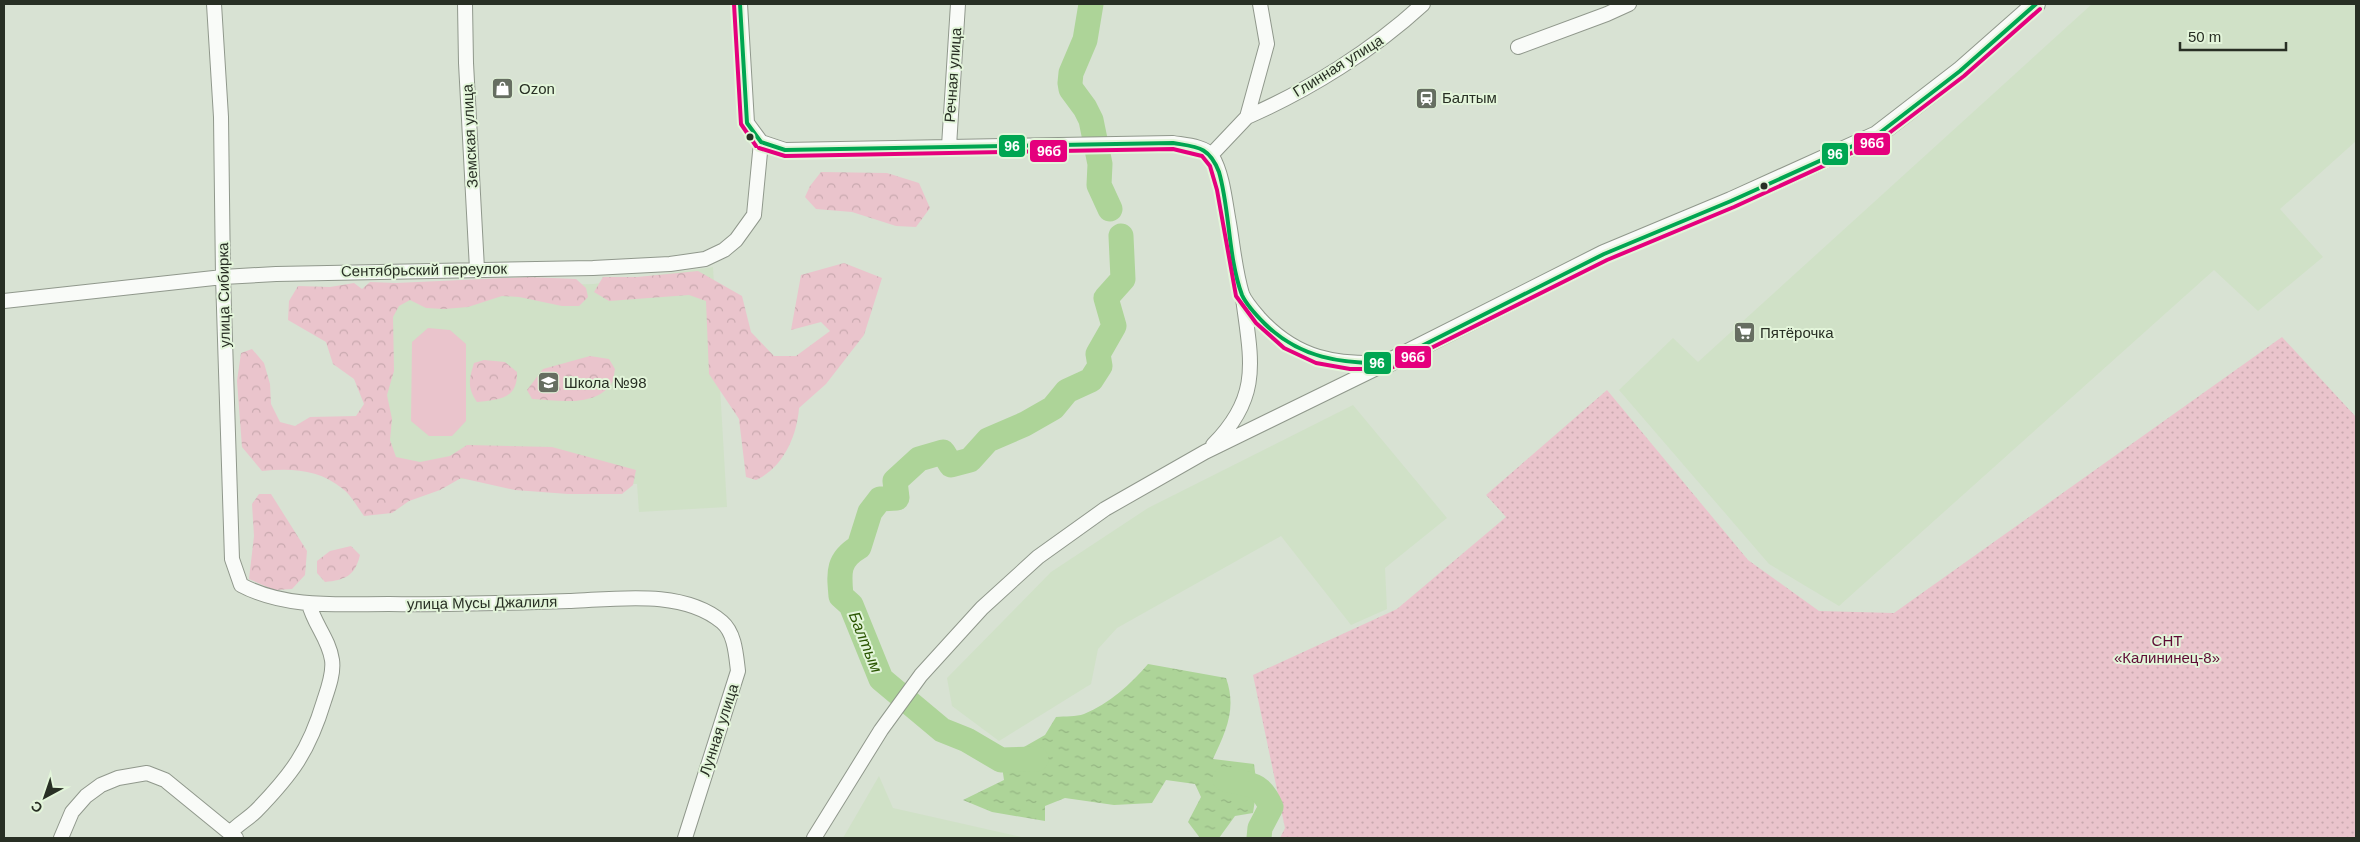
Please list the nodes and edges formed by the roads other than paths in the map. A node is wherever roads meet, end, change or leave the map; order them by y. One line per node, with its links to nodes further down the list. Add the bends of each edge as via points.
1 (214, 4): 15 (street, улица Сибирка, via 221,117)
2 (465, 4): 14 (street, Земская улица)
3 (740, 4): 11 (street, via 747,123)
4 (958, 4): 12 (street, Речная улица)
5 (1260, 4): 10 (street, via 1267,44)
6 (1423, 4): 10 (street, Глинная улица, via 1370,47 1278,104)
7 (1629, 4): 9 (street)
8 (2036, 4): 18 (main road, via 1960,71 1877,135 1604,254)
9 (1518, 47)
10 (1247, 117): 13 (street)
11 (761, 142): 12 (street, via 785,150); 14 (street, Сентябрьский переулок, via 754,215 736,240 705,259 592,268)
12 (949, 146): 13 (street, via 1173,143)
13 (1211, 155): 16 (street, via 1220,178)
14 (477, 269): 15 (street, Сентябрьский переулок)
15 (223, 277): 17 (street, Сентябрьский переулок); 20 (street, улица Сибирка, via 232,559)
16 (1243, 296): 18 (street, via 1268,328 1306,352 1353,364); 19 (street, via 1252,362 1249,384 1243,404 1229,429)
17 (4, 301)
18 (1388, 363): 19 (street)
19 (1205, 452): 26 (street, via 1105,509 1038,557 982,608 921,675 881,730)
20 (241, 585): 21 (street, улица Мусы Джалиля, via 258,594)
21 (309, 604): 22 (street, улица Мусы Джалиля, via 507,604 642,597 698,609); 23 (street, via 312,617 329,644 333,662 320,714 309,745 295,768)
22 (722, 622): 25 (street, Лунная улица, via 736,651 738,671)
23 (233, 836): 24 (street, via 166,780 147,773 118,778 86,796 72,812)
24 (61, 838)
25 (684, 838)
26 (814, 838)

